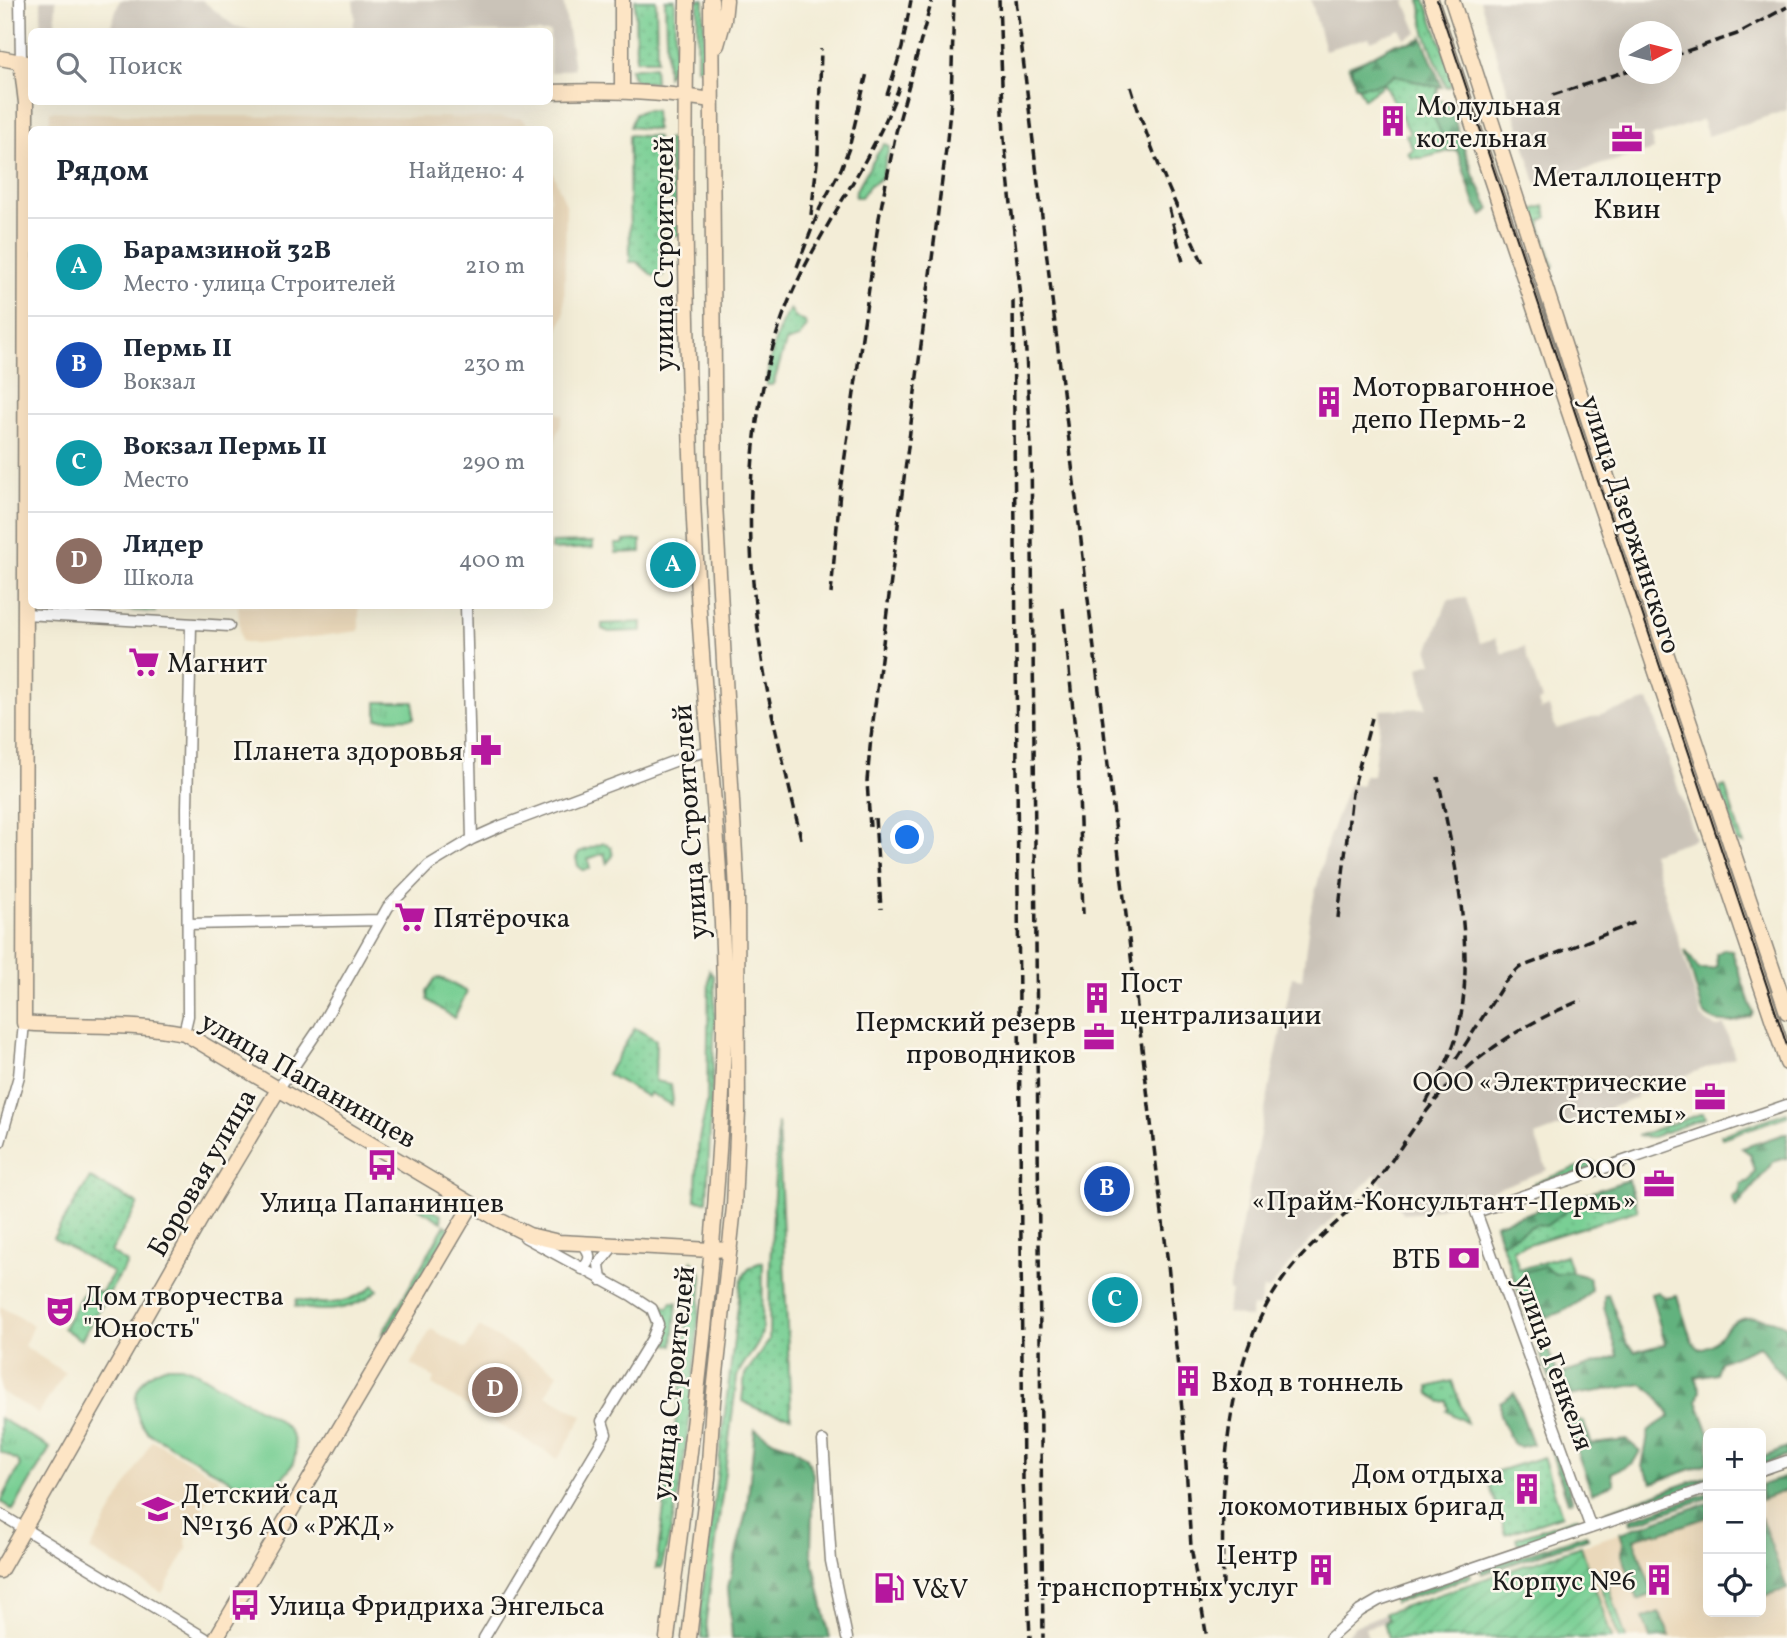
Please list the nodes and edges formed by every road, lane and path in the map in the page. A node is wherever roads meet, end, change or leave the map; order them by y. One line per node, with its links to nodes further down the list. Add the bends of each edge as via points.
1 (20, 0): 10 (street)
2 (622, 0): 12 (main road)
3 (688, 0): 13 (main road, улица Строителей)
4 (711, 0): 9 (main road, улица Строителей)
5 (726, 0): 9 (main road)
6 (1431, 0): 26 (main road, улица Дзержинского)
7 (1452, 0): 23 (main road, улица Дзержинского)
8 (0, 58): 10 (main road)
9 (712, 60): 14 (main road, улица Строителей)
10 (26, 62): 16 (main road)
11 (553, 92): 12 (main road)
12 (622, 92): 13 (main road)
13 (686, 96): 14 (main road); 19 (main road, улица Строителей, via 687,338)
14 (711, 100): 34 (main road, улица Строителей, via 716,546 737,890 738,1112)
15 (466, 609): 20 (street)
16 (25, 614): 17 (street); 24 (main road)
17 (191, 625): 18 (street); 22 (street)
18 (229, 626)
19 (709, 751): 20 (street); 35 (main road, улица Строителей, via 724,1028)
20 (472, 839): 21 (street, via 429,865)
21 (380, 920): 22 (street); 27 (street, via 319,1029)
22 (188, 924): 25 (street)
23 (1787, 1012)
24 (24, 1023): 25 (main road, улица Папанинцев, via 155,1027); 29 (street, via 19,1076)
25 (184, 1033): 27 (main road, улица Папанинцев)
26 (1787, 1063)
27 (279, 1088): 30 (main road, улица Папанинцев); 44 (main road, Боровая улица)
28 (1787, 1105): 43 (street, улица Генкеля, via 1476,1212)
29 (0, 1142)
30 (472, 1204): 31 (main road, улица Папанинцев); 47 (main road)
31 (512, 1227): 32 (main road, улица Папанинцев, via 543,1239); 36 (street, улица Папанинцев)
32 (583, 1244): 33 (main road, улица Папанинцев); 36 (street, via 590,1256)
33 (614, 1245): 35 (main road, улица Папанинцев); 37 (street, via 601,1258)
34 (730, 1249): 35 (main road, улица Папанинцев); 50 (main road, улица Строителей)
35 (711, 1250): 49 (main road, улица Строителей)
36 (582, 1269): 37 (street, улица Папанинцев)
37 (601, 1279): 48 (street, улица Папанинцев, via 652,1309 658,1324 602,1422 606,1434)
38 (823, 1441): 51 (street, via 831,1561)
39 (1787, 1461): 40 (street)
40 (1766, 1468)
41 (1703, 1490): 43 (street)
42 (0, 1514): 44 (street)
43 (1591, 1528): 52 (street, via 1379,1600)
44 (25, 1529): 45 (main road, Боровая улица); 46 (street)
45 (0, 1571)
46 (205, 1638)
47 (216, 1638)
48 (484, 1638)
49 (667, 1638)
50 (689, 1638)
51 (847, 1638)
52 (1330, 1638)

